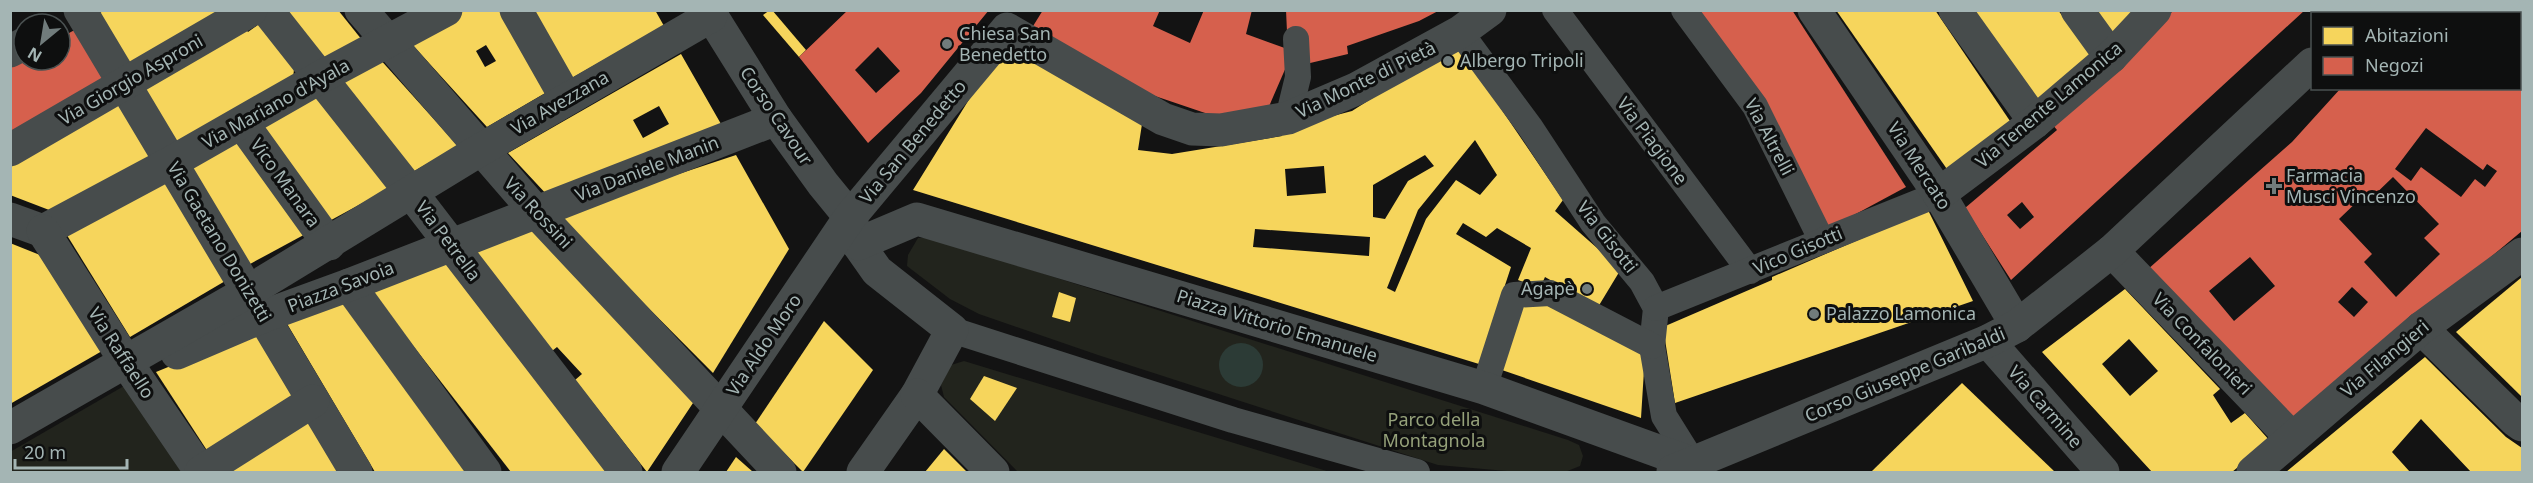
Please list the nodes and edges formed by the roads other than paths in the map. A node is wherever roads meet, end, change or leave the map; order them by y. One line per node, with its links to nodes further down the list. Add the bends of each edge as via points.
1 (251, 10): 22 (street, Via Giorgio Asproni)
2 (267, 10): 21 (street, Via Petrella)
3 (361, 10): 18 (street, Via Rossini)
4 (446, 10): 18 (street, Via Mariano d'Ayala)
5 (516, 10): 23 (street)
6 (1490, 10): 16 (street, Via Monte di Pietà)
7 (1555, 10): 42 (street, Via Piagione)
8 (1684, 10): 37 (street, Via Altrelli, via 1755,106)
9 (1814, 10): 32 (street, Via Mercato)
10 (1955, 10): 26 (street)
11 (2077, 10): 19 (street)
12 (2155, 10): 19 (street, Via Tenente Lamonica)
13 (710, 13): 23 (street, Via Avezzana); 25 (street, Corso Cavour)
14 (76, 14): 22 (street, Via Gaetano Donizetti)
15 (1013, 20): 24 (street, Via Monte di Pietà, via 1163,119 1192,129 1221,130); 35 (street, Via San Benedetto)
16 (1460, 32): 24 (street, Via Monte di Pietà, via 1356,88); 45 (street, Via Gisotti, via 1530,127 1593,223 1642,282)
17 (1296, 39): 24 (street, via 1298,77)
18 (388, 43): 21 (street, Via Mariano d'Ayala); 29 (street, Via Rossini)
19 (2111, 57): 26 (street, Via Tenente Lamonica)
20 (2311, 65): 40 (street, Corso Giuseppe Garibaldi)
21 (321, 77): 27 (street, Via Mariano d'Ayala); 31 (street, Via Petrella)
22 (125, 84): 28 (street, Via Giorgio Asproni); 30 (street, Via Gaetano Donizetti)
23 (566, 99): 29 (street, Via Avezzana)
24 (1288, 118)
25 (776, 119): 33 (street, Via Daniele Manin); 35 (street, Corso Cavour)
26 (2035, 122): 32 (street, Via Tenente Lamonica)
27 (242, 123): 30 (street, Via Mariano d'Ayala); 38 (street, Vico Manara)
28 (10, 150)
29 (480, 150): 31 (street, Via Avezzana); 33 (street, Via Rossini)
30 (172, 162): 36 (street, Via Mariano d'Ayala); 44 (street, Via Gaetano Donizetti)
31 (410, 192): 38 (street, Piazza Savoia); 39 (street, Via Petrella)
32 (1939, 194): 37 (street, Vico Gisotti); 46 (street, Via Mercato)
33 (536, 212): 39 (street, Via Daniele Manin); 55 (street, Via Rossini)
34 (10, 219): 36 (street)
35 (854, 230): 48 (street, via 877,271); 52 (street, Piazza Vittorio Emanuele, via 917,219); 55 (street, Via Aldo Moro)
36 (42, 231): 51 (street, Via Raffaello)
37 (1822, 240): 42 (street, Vico Gisotti)
38 (329, 244): 44 (street, Piazza Savoia)
39 (450, 245): 43 (street, Piazza Savoia); 63 (street, Via Petrella)
40 (2112, 250): 46 (street, Corso Giuseppe Garibaldi); 58 (street, Via Confalonieri)
41 (2523, 254): 47 (street, Via Filangieri)
42 (1750, 271): 45 (street, Vico Gisotti)
43 (349, 285): 44 (street, Piazza Savoia); 62 (street)
44 (256, 304): 51 (street, Piazza Savoia); 54 (street, Via Gaetano Donizetti)
45 (1656, 308): 50 (street)
46 (2017, 326): 49 (street, Corso Giuseppe Garibaldi)
47 (2421, 328): 56 (street); 58 (street, Via Filangieri)
48 (952, 330): 53 (street); 68 (street, via 1222,417)
49 (1988, 342): 59 (street, Corso Giuseppe Garibaldi); 69 (street, Via Carmine)
50 (1652, 346): 52 (street, via 1550,293 1514,295); 59 (street, via 1664,416)
51 (129, 367): 57 (street, Piazza Savoia); 60 (street, Via Raffaello)
52 (1484, 388): 59 (street, Piazza Vittorio Emanuele)
53 (917, 395): 66 (street); 67 (street)
54 (313, 401): 60 (street); 61 (street, Via Gaetano Donizetti)
55 (721, 409): 64 (street, Via Aldo Moro); 65 (street, Via Rossini)
56 (2523, 425)
57 (10, 428)
58 (2292, 438): 70 (street, Via Filangieri)
59 (1687, 470)
60 (201, 472)
61 (356, 472)
62 (485, 472)
63 (626, 472)
64 (678, 472)
65 (780, 472)
66 (863, 472)
67 (993, 472)
68 (1417, 472)
69 (2103, 472)
70 (2253, 472)

